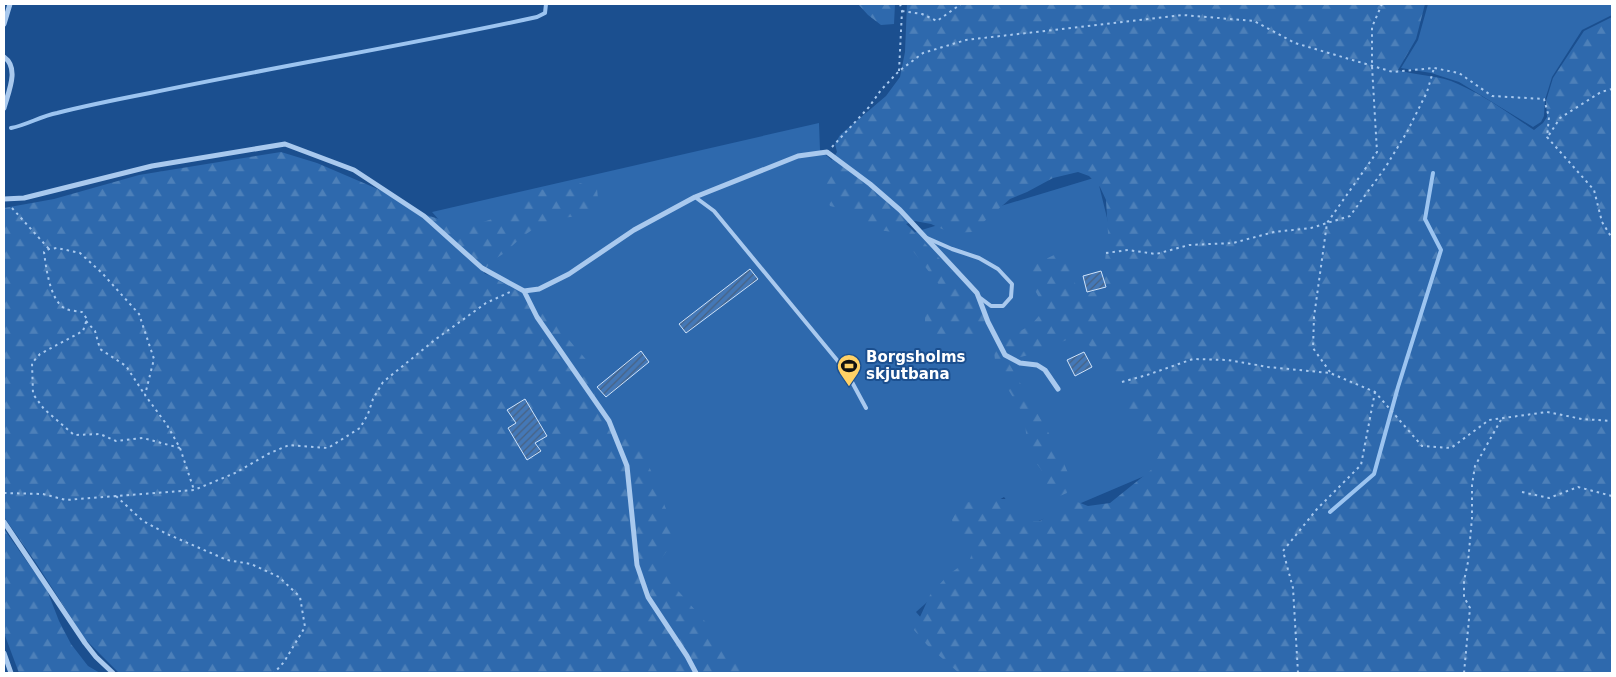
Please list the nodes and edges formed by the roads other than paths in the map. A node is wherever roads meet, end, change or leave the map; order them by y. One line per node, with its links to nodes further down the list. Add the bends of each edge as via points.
1 (10, 4): 2 (street)
2 (4, 24)
3 (4, 57): 4 (street, via 12,69)
4 (4, 108)
5 (694, 197): 7 (street, via 798,156 827,152 900,210); 8 (street, via 634,230 569,274 538,289); 11 (lane, via 714,211 846,371)
6 (4, 199): 8 (street, via 24,198 152,166 285,144 354,170 424,216 482,268)
7 (925, 237): 9 (street); 9 (lane, via 979,258 998,269 1012,284 1012,297 1003,306 992,306)
8 (524, 290): 16 (street, via 537,317 609,421 627,466 638,565 648,597)
9 (978, 296): 10 (street, via 1005,355 1045,370)
10 (1058, 389)
11 (866, 408)
12 (4, 522): 15 (street, via 85,643)
13 (4, 653): 14 (street)
14 (10, 673)
15 (114, 673)
16 (696, 673)

